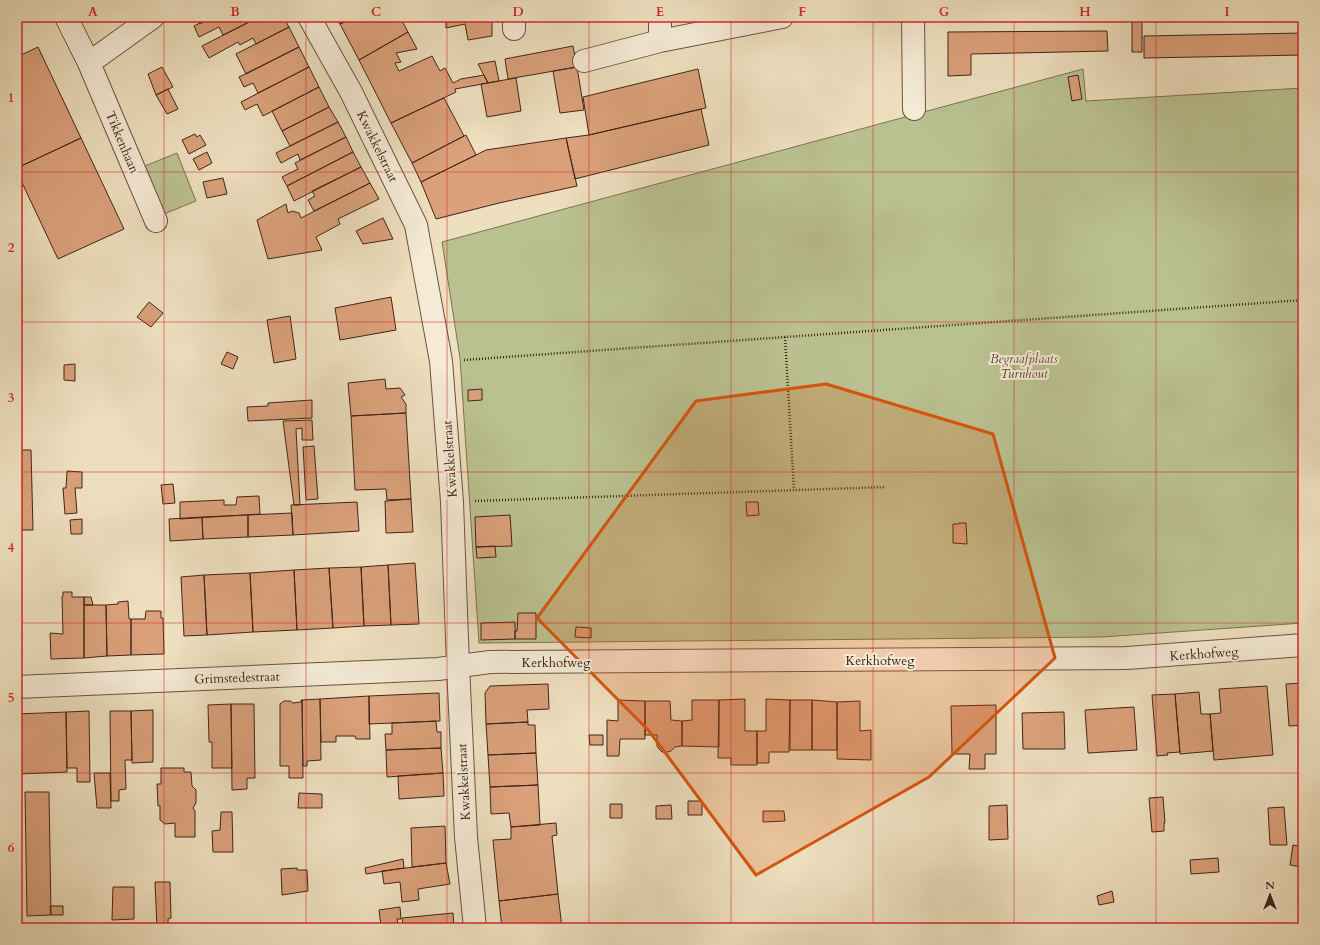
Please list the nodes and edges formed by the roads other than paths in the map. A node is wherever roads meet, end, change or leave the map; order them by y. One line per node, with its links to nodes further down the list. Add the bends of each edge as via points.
1 (66, 17): 9 (street, Tikkenhaan)
2 (153, 17): 9 (street)
3 (309, 17): 13 (street, Kwakkelstraat, via 351,92 416,226 441,362 452,502)
4 (660, 17): 7 (street)
5 (782, 17): 7 (street)
6 (913, 17): 10 (street)
7 (660, 40): 8 (street)
8 (584, 61)
9 (89, 63): 11 (street, Tikkenhaan)
10 (914, 109)
11 (156, 221)
12 (1303, 645): 13 (street, Kerkhofweg, via 1127,658 498,662)
13 (458, 666): 14 (street, Grimstedestraat, via 438,669); 15 (street, Kwakkelstraat, via 466,837)
14 (17, 687)
15 (475, 928)

